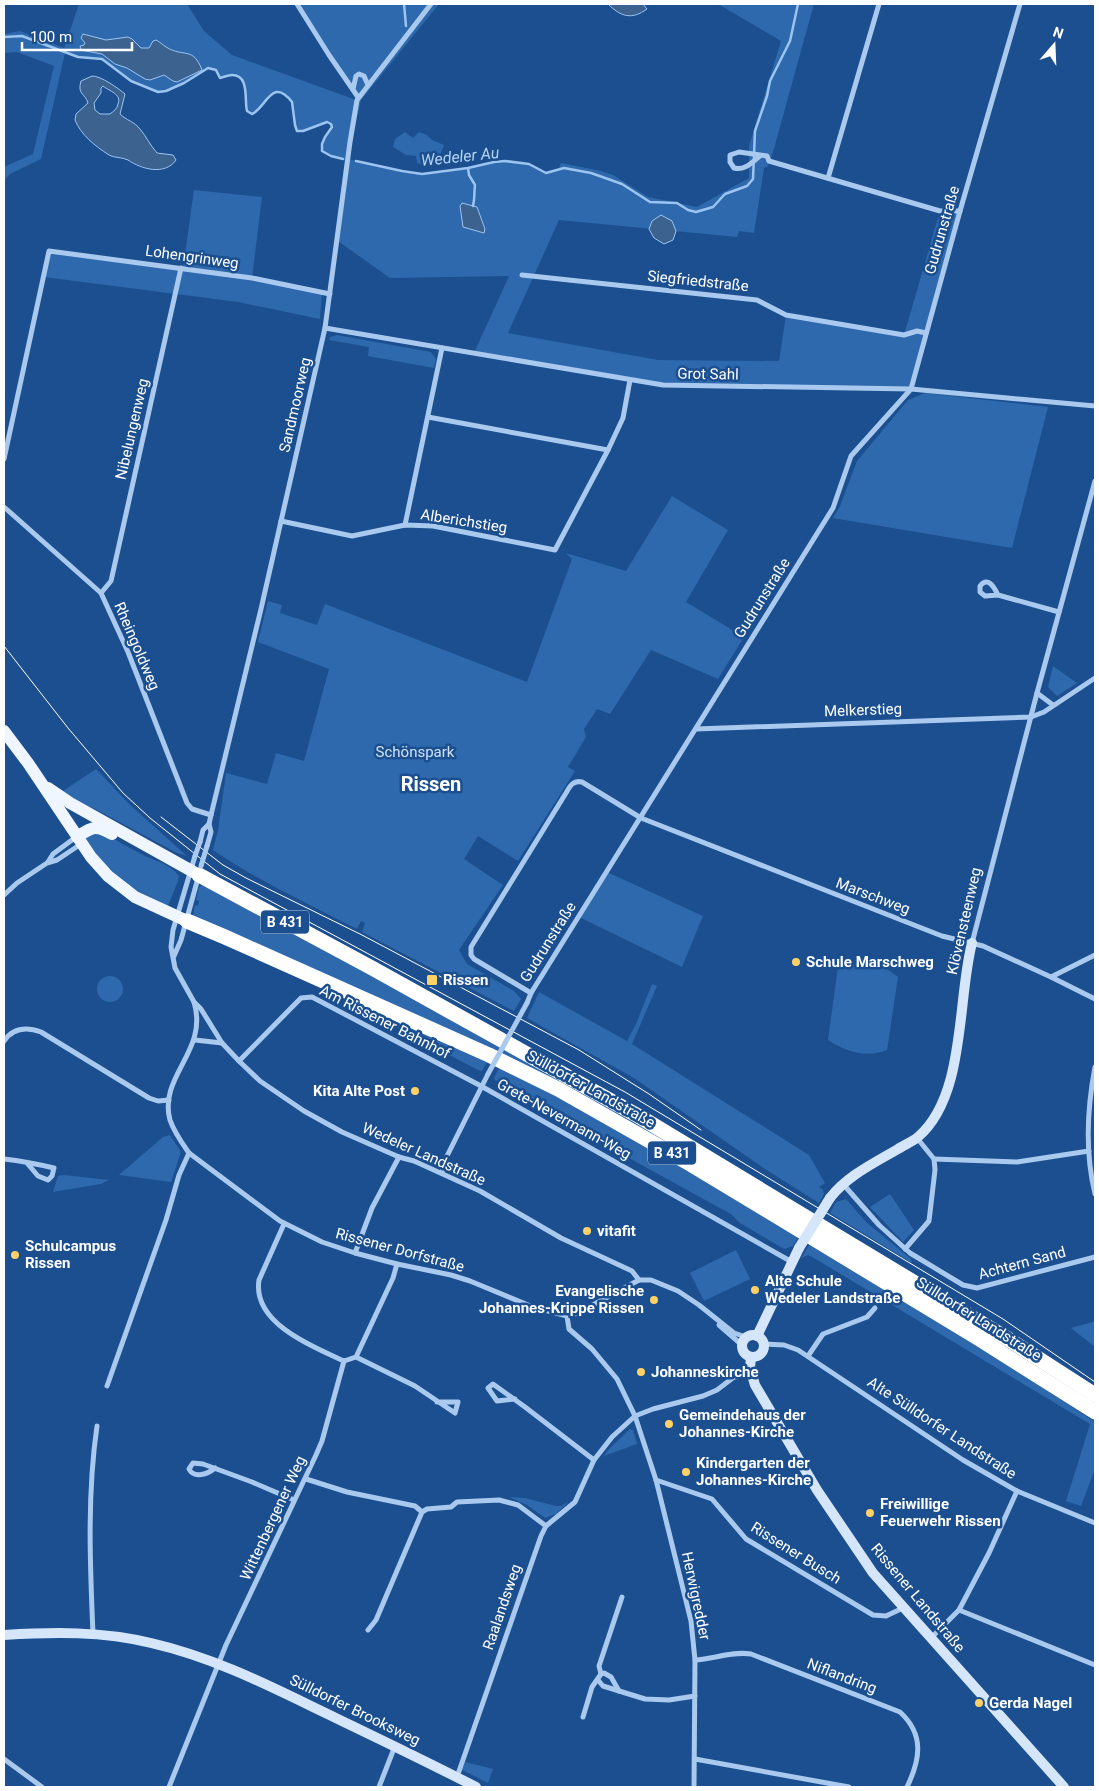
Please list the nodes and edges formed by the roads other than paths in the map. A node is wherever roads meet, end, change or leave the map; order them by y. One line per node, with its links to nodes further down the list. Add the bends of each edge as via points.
1 (297, 4): 6 (street)
2 (431, 4): 5 (street)
3 (879, 4): 9 (street)
4 (1020, 4): 10 (street, Gudrunstraße)
5 (368, 85): 6 (street, via 364,76 358,74); 7 (street)
6 (353, 89): 7 (street)
7 (358, 97): 13 (street, Sandmoorweg)
8 (760, 156): 8 (street, via 736,152 729,160 732,167 741,169); 9 (street)
9 (828, 178): 10 (street, via 940,211)
10 (960, 211): 15 (street, Gudrunstraße)
11 (181, 268): 13 (street, Lohengrinweg); 22 (street, Lohengrinweg, via 49,251); 27 (street, Nibelungenweg, via 111,581)
12 (522, 275): 15 (street, Siegfriedstraße, via 757,300 786,314 904,335 917,331)
13 (330, 294): 14 (street, Sandmoorweg)
14 (325, 328): 16 (street, Grot Sahl); 25 (street, Sandmoorweg)
15 (926, 333): 18 (street, Gudrunstraße)
16 (442, 348): 17 (street, Grot Sahl); 20 (street)
17 (630, 380): 18 (street, Grot Sahl, via 663,386); 21 (street, via 623,418)
18 (911, 389): 19 (street, Grot Sahl); 34 (street, Gudrunstraße, via 851,456 833,508)
19 (1095, 406)
20 (428, 417): 21 (street); 26 (street)
21 (608, 450): 26 (street, Alberichstieg, via 555,550 433,526)
22 (4, 459)
23 (1095, 481): 29 (street, Klövensteenweg)
24 (4, 507): 27 (street, Rheingoldweg)
25 (281, 520): 26 (street, Alberichstieg, via 352,536); 37 (street, Sandmoorweg)
26 (405, 525)
27 (101, 593): 37 (street, Rheingoldweg, via 128,652 187,803 192,809)
28 (998, 594): 29 (street)
29 (1060, 612): 31 (street, Klövensteenweg)
30 (1094, 680): 32 (street)
31 (1037, 693): 32 (street); 33 (street, Klövensteenweg)
32 (1053, 705): 33 (street)
33 (1031, 717): 34 (street, Melkerstieg); 46 (street, Klövensteenweg)
34 (696, 729): 38 (street, Gudrunstraße)
35 (4, 731): 36 (main road, B 431)
36 (42, 783): 40 (main road, B 431); 41 (main road, B 431, via 70,803)
37 (211, 815): 39 (street, Sandmoorweg)
38 (640, 818): 46 (street, Marschweg, via 942,936); 50 (street, Gudrunstraße); 50 (street, Marschweg, via 582,782 572,783 472,944 470,953 477,961)
39 (209, 824): 43 (street, Sandmoorweg, bridge, via 200,842); 43 (street, Sandmoorweg, bridge, via 211,832 207,846)
40 (79, 840): 41 (main road, via 90,828 100,828 147,854); 42 (street, via 53,854); 42 (street, via 57,860); 45 (main road, B 431, via 122,888 145,903)
41 (174, 861): 43 (main road, B 431)
42 (47, 862): 44 (street)
43 (196, 868): 45 (street, Wedeler Landstraße); 45 (street, Wedeler Landstraße); 88 (highway, Sülldorfer Landstraße / B 431, via 640,1118)
44 (4, 895)
45 (181, 919): 48 (street, Wedeler Landstraße, via 178,950); 48 (street, Wedeler Landstraße, via 172,938); 91 (highway, Sülldorfer Landstraße / B 431, via 489,1054 558,1089 692,1165)
46 (972, 943): 49 (street, Marschweg); 60 (street, Klövensteenweg, via 957,1047 946,1094 933,1120)
47 (1095, 955): 49 (street)
48 (174, 956): 52 (street, Wedeler Landstraße, via 175,968)
49 (1052, 977): 51 (street, Marschweg)
50 (531, 993): 58 (street, Gudrunstraße, bridge)
51 (1095, 999)
52 (194, 1002): 53 (street, Rissener Dorfstraße); 55 (street, Wedeler Landstraße)
53 (195, 1040): 55 (street); 59 (street, Rissener Dorfstraße, via 177,1075)
54 (4, 1041): 59 (street, via 16,1030 30,1028 44,1033 149,1098)
55 (222, 1043): 56 (street, Wedeler Landstraße)
56 (239, 1061): 58 (street, Am Rissener Bahnhof, via 301,998 308,996); 63 (street, Wedeler Landstraße, via 260,1081 304,1111 342,1132)
57 (1095, 1067): 61 (street, via 1088,1118)
58 (481, 1086): 67 (street, Gudrunstraße, via 444,1162); 74 (street, Grete-Nevermann-Weg)
59 (169, 1100): 62 (street, Rissener Dorfstraße, via 170,1121)
60 (918, 1138): 65 (street); 68 (street, Klövensteenweg)
61 (1089, 1151): 65 (street, via 1017,1162); 69 (street)
62 (189, 1153): 70 (street, Rissener Dorfstraße); 87 (street)
63 (399, 1156): 67 (street, Wedeler Landstraße); 72 (street, via 372,1208)
64 (4, 1158): 66 (street)
65 (934, 1159): 71 (street, via 929,1220)
66 (26, 1162): 66 (street, via 42,1178 48,1180 52,1176 54,1168)
67 (442, 1173): 76 (street, Wedeler Landstraße, via 561,1238 629,1269)
68 (843, 1184): 71 (street, Achtern Sand); 74 (street, Klövensteenweg, bridge, via 830,1198)
69 (1095, 1194)
70 (284, 1224): 72 (street, Rissener Dorfstraße); 85 (street, via 259,1280 262,1304 274,1320 301,1341)
71 (905, 1249): 73 (street, Achtern Sand, via 963,1285 974,1288)
72 (355, 1253): 75 (street, Rissener Dorfstraße)
73 (1095, 1257)
74 (792, 1262): 80 (street, Klövensteenweg)
75 (397, 1264): 78 (street, Rissener Dorfstraße, via 451,1275 533,1307); 84 (street)
76 (639, 1280): 78 (street); 79 (street, Wedeler Landstraße, via 648,1279 671,1287)
77 (875, 1308): 82 (street, via 867,1317 823,1334)
78 (567, 1316): 92 (street, via 569,1328 592,1349 616,1379)
79 (714, 1318): 81 (street, Wedeler Landstraße); 81 (street, Wedeler Landstraße, via 725,1331)
80 (761, 1340): 81 (street, via 750,1335); 82 (street, Alte Sülldorfer Landstraße, via 788,1346); 83 (street, via 762,1352)
81 (744, 1341): 83 (street, via 745,1354)
82 (808, 1356): 98 (street, Alte Sülldorfer Landstraße, via 963,1460)
83 (751, 1357): 86 (street, Rissener Landstraße)
84 (356, 1358): 85 (street); 90 (street, via 415,1386)
85 (344, 1361): 96 (street, Wittenbergener Weg, via 322,1441)
86 (752, 1376): 92 (street, Raalandsweg, via 734,1377 703,1396); 104 (street, Rissener Landstraße, via 817,1490 873,1573)
87 (107, 1386)
88 (1095, 1394)
89 (515, 1399): 89 (street, via 497,1401 488,1388 492,1384); 94 (street)
90 (437, 1402)
91 (1095, 1412)
92 (636, 1416): 94 (street, Raalandsweg, via 612,1437); 97 (street, Herwigredder)
93 (97, 1426): 107 (street, via 90,1532)
94 (594, 1460): 102 (street, Raalandsweg, via 575,1502)
95 (215, 1468): 99 (street)
96 (306, 1479): 99 (street, Wittenbergener Weg); 100 (street, via 347,1492 415,1506)
97 (656, 1480): 104 (street, Rissener Busch, via 712,1499 746,1538 873,1615 886,1616); 110 (street, Herwigredder, via 691,1621)
98 (1017, 1491): 101 (street, Alte Sülldorfer Landstraße); 105 (street)
99 (294, 1500): 111 (street, Wittenbergener Weg)
100 (422, 1512): 102 (street, via 451,1507 457,1502 499,1500 518,1505); 106 (street, via 376,1620)
101 (1095, 1523)
102 (546, 1526): 121 (street, Raalandsweg)
103 (622, 1597): 113 (street, via 599,1666)
104 (903, 1608): 109 (street, Rissener Landstraße)
105 (959, 1610): 109 (street); 112 (street)
106 (368, 1630)
107 (93, 1634): 108 (street, Sülldorfer Brooksweg); 111 (street, Sülldorfer Brooksweg, via 151,1642)
108 (4, 1635)
109 (930, 1638): 129 (street, Rissener Landstraße)
110 (695, 1660): 116 (street, Herwigredder); 128 (street, Niflandring, via 734,1653 751,1654 900,1712 912,1726 918,1748)
111 (219, 1663): 118 (street, Sülldorfer Brooksweg); 123 (street, Wittenbergener Weg)
112 (1095, 1665)
113 (601, 1674): 114 (street); 115 (street, via 611,1677)
114 (598, 1680): 115 (street, via 603,1686); 117 (street, via 592,1687)
115 (619, 1691): 116 (street, via 645,1699)
116 (695, 1696): 120 (street, Herwigredder)
117 (583, 1717)
118 (395, 1746): 121 (street, Sülldorfer Brooksweg); 124 (street)
119 (4, 1759): 122 (street)
120 (695, 1759): 126 (street, Herwigredder); 127 (street)
121 (457, 1777): 125 (street, Sülldorfer Brooksweg)
122 (42, 1787)
123 (169, 1787)
124 (379, 1787)
125 (476, 1787)
126 (694, 1787)
127 (849, 1787)
128 (907, 1787)
129 (1064, 1787)

